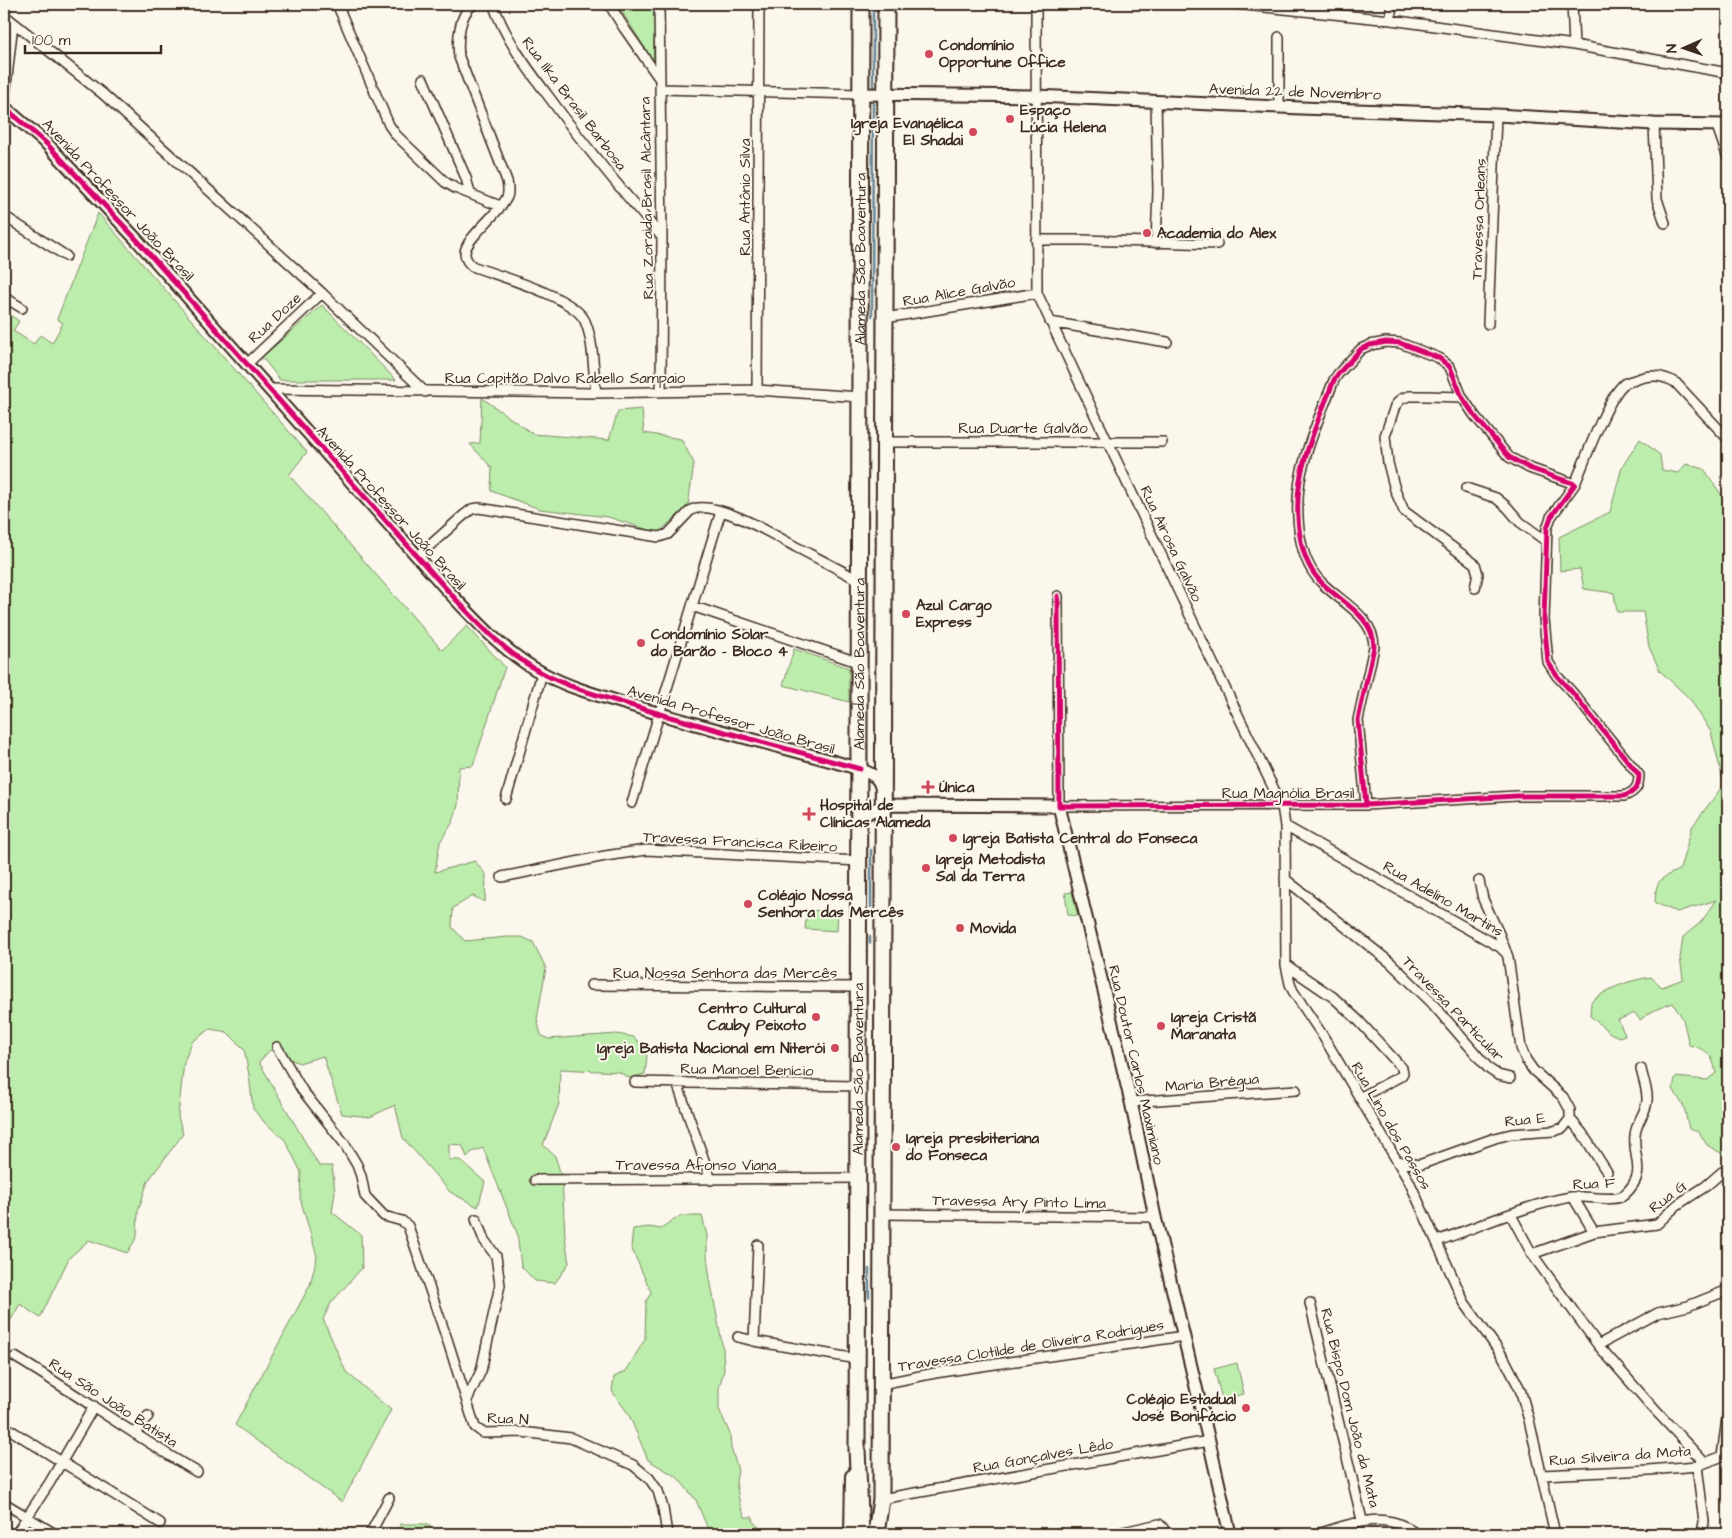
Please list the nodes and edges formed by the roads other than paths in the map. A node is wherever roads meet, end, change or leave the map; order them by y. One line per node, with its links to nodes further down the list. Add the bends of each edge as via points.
1 (337, 4): 33 (street, via 392,131 445,182)
2 (474, 4): 34 (street, via 463,19 459,58 507,181 507,196)
3 (494, 4): 37 (street, Rua Ilka Brasil Barbosa, via 518,55 575,132)
4 (609, 4): 19 (street)
5 (659, 4): 19 (street, Rua Zoraida Brasil Alcântara)
6 (759, 4): 22 (street, Rua Antônio Silva)
7 (861, 4): 23 (highway, Alameda São Boaventura)
8 (886, 4): 24 (highway, Alameda São Boaventura)
9 (1036, 4): 25 (street)
10 (1235, 4): 14 (street)
11 (1392, 4): 14 (street)
12 (1572, 4): 17 (street)
13 (4, 15): 15 (street)
14 (1391, 20): 17 (street)
15 (14, 23): 27 (street); 42 (street, via 103,94)
16 (1279, 37): 28 (street)
17 (1574, 45): 18 (street)
18 (1728, 73)
19 (659, 78): 21 (street, Rua Zoraida Brasil Alcântara)
20 (424, 79): 33 (street)
21 (660, 89): 22 (street); 37 (street, Rua Zoraida Brasil Alcântara)
22 (760, 91): 23 (street); 52 (street, Rua Antônio Silva)
23 (860, 94): 24 (main road, Avenida 22 de Novembro); 56 (highway, Alameda São Boaventura)
24 (885, 94): 25 (main road, Avenida 22 de Novembro); 46 (highway, Alameda São Boaventura)
25 (1036, 96): 26 (main road, Avenida 22 de Novembro); 38 (street)
26 (1156, 101): 28 (main road, Avenida 22 de Novembro); 39 (street)
27 (4, 105): 50 (main road, Avenida Professor João Brasil, via 46,144 137,240)
28 (1280, 107): 29 (main road, Avenida 22 de Novembro)
29 (1496, 115): 30 (main road, Avenida 22 de Novembro); 48 (street, Travessa Orleans)
30 (1654, 124): 31 (main road, Avenida 22 de Novembro); 36 (street, via 1657,199)
31 (1723, 125): 32 (street)
32 (1728, 158)
33 (470, 193): 34 (street)
34 (500, 206): 55 (street, via 467,244 467,261 472,266 556,297 584,319 590,335)
35 (4, 216): 41 (street)
36 (1665, 223)
37 (662, 237): 54 (street, Rua Zoraida Brasil Alcântara)
38 (1036, 240): 39 (street); 43 (street)
39 (1156, 243): 40 (street)
40 (1217, 244)
41 (66, 256)
42 (322, 293): 50 (street, Rua Doze); 53 (street)
43 (1037, 293): 46 (street, Rua Alice Galvão); 47 (street, Rua Airosa Galvão)
44 (4, 296): 45 (street)
45 (22, 308)
46 (886, 318): 59 (highway, Alameda São Boaventura)
47 (1050, 322): 49 (street); 60 (street, Rua Airosa Galvão)
48 (1488, 324)
49 (1167, 342)
50 (247, 364): 51 (main road, Avenida Professor João Brasil)
51 (269, 389): 53 (street, Rua Capitão Dalvo Rabello Sampaio); 66 (main road, Avenida Professor João Brasil)
52 (757, 390): 54 (street, Rua Capitão Dalvo Rabello Sampaio); 56 (street, Rua Capitão Dalvo Rabello Sampaio)
53 (425, 392): 55 (street, Rua Capitão Dalvo Rabello Sampaio)
54 (661, 392): 55 (street, Rua Capitão Dalvo Rabello Sampaio)
55 (596, 393)
56 (860, 397): 67 (highway, Alameda São Boaventura)
57 (1462, 397): 62 (street, via 1509,457 1529,468); 68 (street, via 1409,396 1401,399 1395,406 1385,436 1388,463 1404,511 1474,564 1478,574); 78 (street, via 1450,367 1439,358 1400,343 1370,345 1361,349 1338,374 1304,459 1298,493 1299,525 1306,559 1321,582 1367,622 1374,638 1358,720)
58 (1728, 439): 62 (street, Rua Magnólia Brasil, via 1675,382 1664,377 1637,379 1624,384 1613,398)
59 (883, 442): 60 (street, Rua Duarte Galvão); 77 (highway, Alameda São Boaventura)
60 (1108, 442): 61 (street, Rua Duarte Galvão); 80 (street, Rua Airosa Galvão)
61 (1162, 442)
62 (1576, 484): 65 (street, Rua Magnólia Brasil, via 1552,517)
63 (1466, 488): 65 (street, via 1496,498 1520,522)
64 (721, 511): 66 (street, via 693,508 668,534 659,537 472,509); 67 (street, via 754,524); 70 (street)
65 (1546, 541): 78 (street, Rua Magnólia Brasil, via 1544,619 1548,662 1639,775 1636,789 1624,796 1516,796)
66 (418, 556): 72 (main road, Avenida Professor João Brasil, via 488,632)
67 (860, 581): 71 (highway, Alameda São Boaventura)
68 (1475, 588)
69 (1058, 596): 79 (street, Rua Doutor Carlos Maximiano)
70 (692, 606): 71 (street); 73 (street)
71 (860, 662): 74 (highway, Alameda São Boaventura)
72 (542, 673): 73 (main road, Avenida Professor João Brasil); 75 (street)
73 (659, 714): 74 (main road, Avenida Professor João Brasil); 76 (street)
74 (860, 769): 77 (main road, Avenida Professor João Brasil, via 878,780); 81 (highway, Alameda São Boaventura)
75 (506, 799)
76 (632, 803)
77 (884, 805): 79 (main road, Rua Magnólia Brasil); 81 (main road); 111 (highway, Alameda São Boaventura)
78 (1366, 805): 80 (street, Rua Magnólia Brasil)
79 (1059, 806): 80 (street, Rua Magnólia Brasil); 100 (main road, Rua Doutor Carlos Maximiano)
80 (1282, 806): 82 (street, Rua Lino dos Passos)
81 (859, 821): 83 (highway, Alameda São Boaventura)
82 (1285, 826): 85 (street, Rua Lino dos Passos); 87 (street, Rua Adelino Martins)
83 (859, 861): 84 (street, Travessa Francisca Ribeiro, via 646,850); 90 (highway, Alameda São Boaventura)
84 (502, 877)
85 (1285, 879): 88 (street, Rua Lino dos Passos); 94 (street, Travessa Particular, via 1391,963 1431,1002 1489,1069)
86 (1479, 881): 87 (street, via 1482,899)
87 (1505, 952): 93 (street, Rua Adelino Martins, via 1521,1048)
88 (1286, 965): 99 (street, Rua Lino dos Passos, via 1292,991); 99 (street, via 1334,997 1402,1068 1403,1073)
89 (591, 985): 90 (street, Rua Nossa Senhora das Mercês)
90 (859, 987): 97 (highway, Alameda São Boaventura)
91 (278, 1047): 128 (street, Rua N, via 302,1090 344,1143 357,1165 365,1196 384,1216 408,1226)
92 (1640, 1069): 110 (street, Rua F, via 1647,1105 1635,1132 1637,1177 1620,1197)
93 (1533, 1070): 101 (street, Rua E, via 1563,1097 1570,1110)
94 (1510, 1078)
95 (635, 1082): 96 (street, Rua Manoel Benício)
96 (677, 1083): 97 (street, Rua Manoel Benício); 108 (street)
97 (858, 1086): 106 (highway, Alameda São Boaventura)
98 (1296, 1090): 100 (street, Maria Brégua)
99 (1359, 1098): 102 (street, Rua Lino dos Passos)
100 (1131, 1102): 113 (main road, Rua Doutor Carlos Maximiano)
101 (1570, 1119): 103 (street, Rua E, via 1563,1128 1554,1131 1495,1138); 104 (street)
102 (1397, 1161): 103 (street, Rua E); 109 (street, Rua Lino dos Passos)
103 (1419, 1165): 109 (street)
104 (1607, 1172)
105 (1722, 1172): 115 (street, Rua G, via 1677,1204 1656,1224)
106 (858, 1178): 108 (street, Travessa Afonso Viana); 126 (highway, Alameda São Boaventura)
107 (535, 1180): 108 (street, Travessa Afonso Viana)
108 (711, 1180)
109 (1410, 1181): 116 (street, Rua Lino dos Passos)
110 (1573, 1197): 112 (street, Rua F); 115 (street)
111 (882, 1214): 113 (street, Travessa Ary Pinto Lima); 127 (highway, Alameda São Boaventura)
112 (1511, 1215): 116 (street, Rua F); 118 (street)
113 (1155, 1217): 121 (main road, Rua Doutor Carlos Maximiano)
114 (476, 1219): 128 (street, via 484,1240 496,1256 500,1285 481,1371)
115 (1594, 1232): 118 (street, Rua G)
116 (1437, 1241): 140 (street, Rua Lino dos Passos, via 1464,1302 1504,1358 1520,1389)
117 (758, 1246): 123 (street)
118 (1532, 1254): 124 (street)
119 (1723, 1292): 124 (street, via 1688,1306 1658,1313)
120 (1310, 1303): 145 (street, Rua Bispo Dom João da Mata)
121 (1184, 1336): 127 (street, Travessa Clotilde de Oliveira Rodrigues, via 935,1373); 134 (main road, Rua Doutor Carlos Maximiano)
122 (738, 1337): 123 (street)
123 (754, 1340): 126 (street)
124 (1598, 1345): 138 (street)
125 (15, 1356): 129 (street, Rua São João Batista)
126 (857, 1359): 135 (highway, Alameda São Boaventura)
127 (882, 1384): 142 (highway, Alameda São Boaventura)
128 (467, 1400): 151 (street, Rua N, via 475,1427 483,1433 522,1432 571,1438 633,1465 658,1491)
129 (94, 1406): 133 (street, Rua São João Batista); 137 (street)
130 (1728, 1411): 136 (street)
131 (148, 1416): 133 (street)
132 (4, 1426): 137 (street)
133 (136, 1434): 139 (street, Rua São João Batista)
134 (1210, 1441): 142 (street, Rua Gonçalves Lêdo); 158 (main road, Rua Doutor Carlos Maximiano)
135 (857, 1449): 152 (main road, Alameda São Boaventura, via 853,1463); 153 (highway)
136 (1725, 1455): 138 (street, Rua Silveira da Mota)
137 (62, 1462): 144 (street); 146 (street)
138 (1701, 1464): 140 (street, Rua Silveira da Mota); 162 (street)
139 (197, 1472)
140 (1542, 1475): 161 (street, Rua Lino dos Passos)
141 (389, 1498): 150 (street)
142 (881, 1501): 154 (highway); 155 (main road, Alameda São Boaventura)
143 (4, 1503): 144 (street)
144 (27, 1517): 148 (street); 149 (street)
145 (1362, 1520): 159 (street); 160 (street, via 1394,1522)
146 (160, 1522)
147 (1133, 1532): 156 (street); 157 (street, via 1159,1524)
148 (16, 1534)
149 (55, 1534)
150 (370, 1534)
151 (667, 1534)
152 (851, 1534)
153 (861, 1534)
154 (876, 1534)
155 (882, 1534)
156 (1114, 1534)
157 (1165, 1534)
158 (1230, 1534)
159 (1318, 1534)
160 (1416, 1534)
161 (1555, 1534)
162 (1702, 1534)

